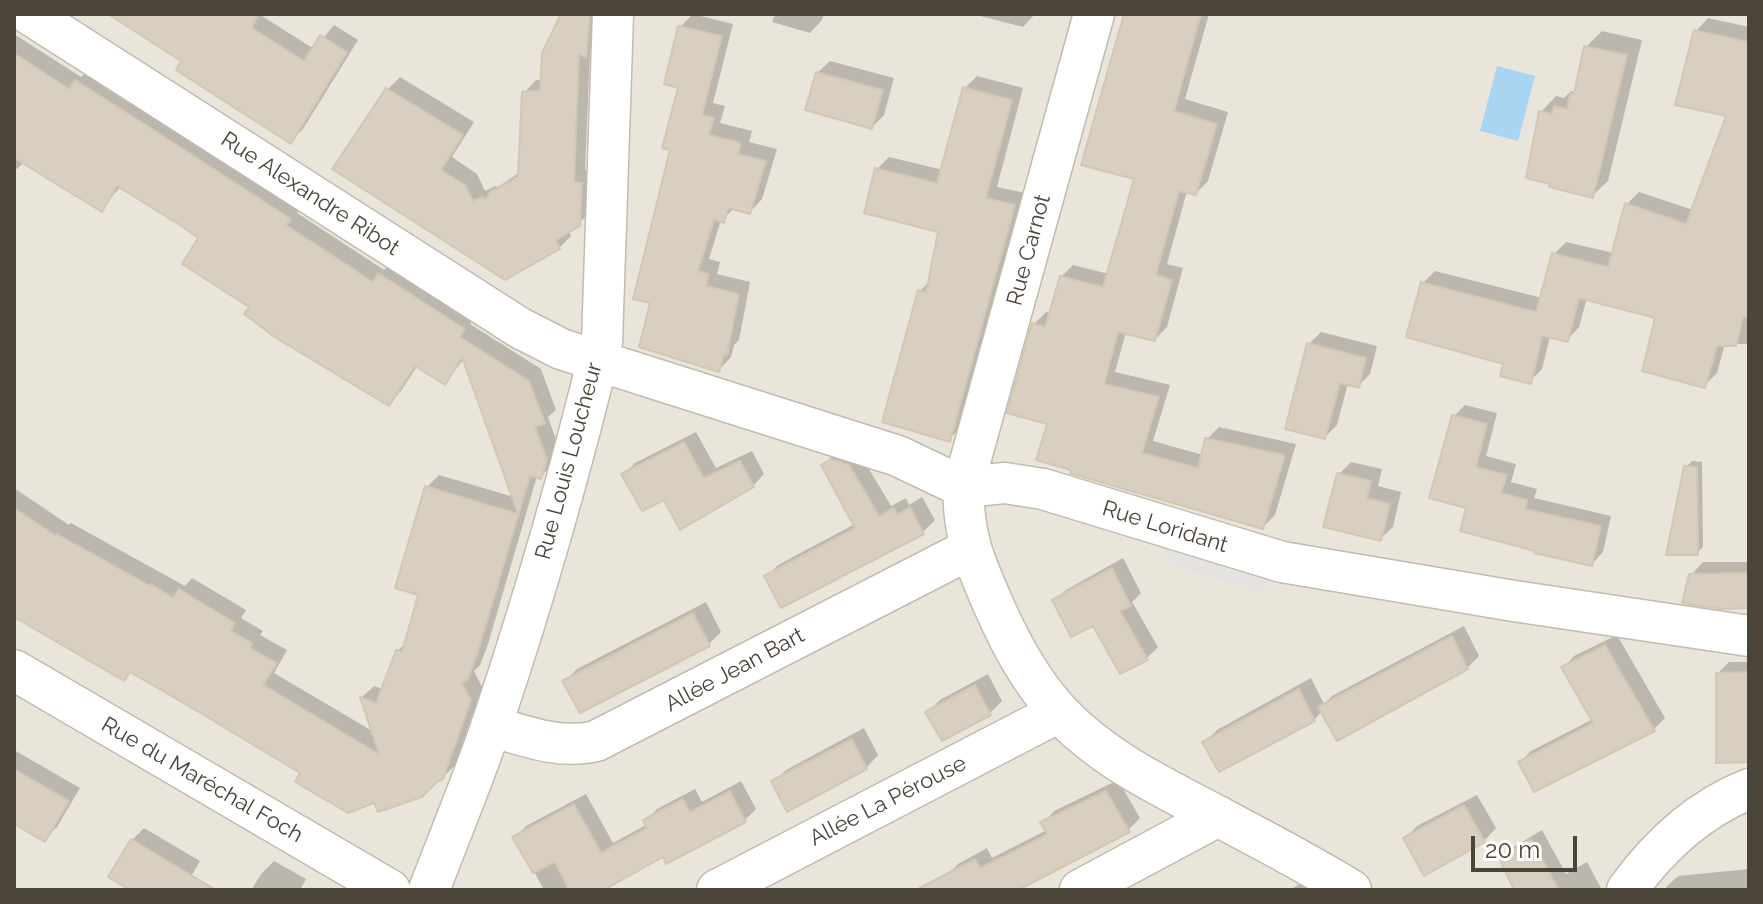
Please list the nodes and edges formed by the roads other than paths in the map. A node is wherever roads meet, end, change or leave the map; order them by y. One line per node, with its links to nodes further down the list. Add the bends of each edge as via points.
1 (29, 14): 4 (street, Rue Alexandre Ribot, via 520,328)
2 (613, 14): 4 (street, Rue Louis Loucheur, via 602,342)
3 (1094, 14): 5 (street, Rue Carnot)
4 (597, 360): 5 (street, via 898,456); 10 (street, Rue Louis Loucheur, via 573,461)
5 (963, 487): 6 (street, Rue Carnot); 7 (street, Rue Loridant, via 1005,483 1043,489 1282,562)
6 (970, 549): 9 (street, Rue Carnot, via 1011,645); 10 (street, Allée Jean Bart, via 596,741 558,744)
7 (1749, 636)
8 (14, 670): 13 (street, Rue du Maréchal Foch)
9 (1059, 712): 12 (street, Rue Carnot, via 1118,762); 15 (street, Allée La Pérouse)
10 (491, 726): 14 (street, Rue Louis Loucheur)
11 (1749, 789): 18 (street, via 1722,801 1678,833)
12 (1218, 816): 16 (street); 17 (street, Rue Carnot)
13 (390, 890)
14 (429, 890)
15 (717, 890)
16 (1080, 890)
17 (1351, 890)
18 (1627, 890)

